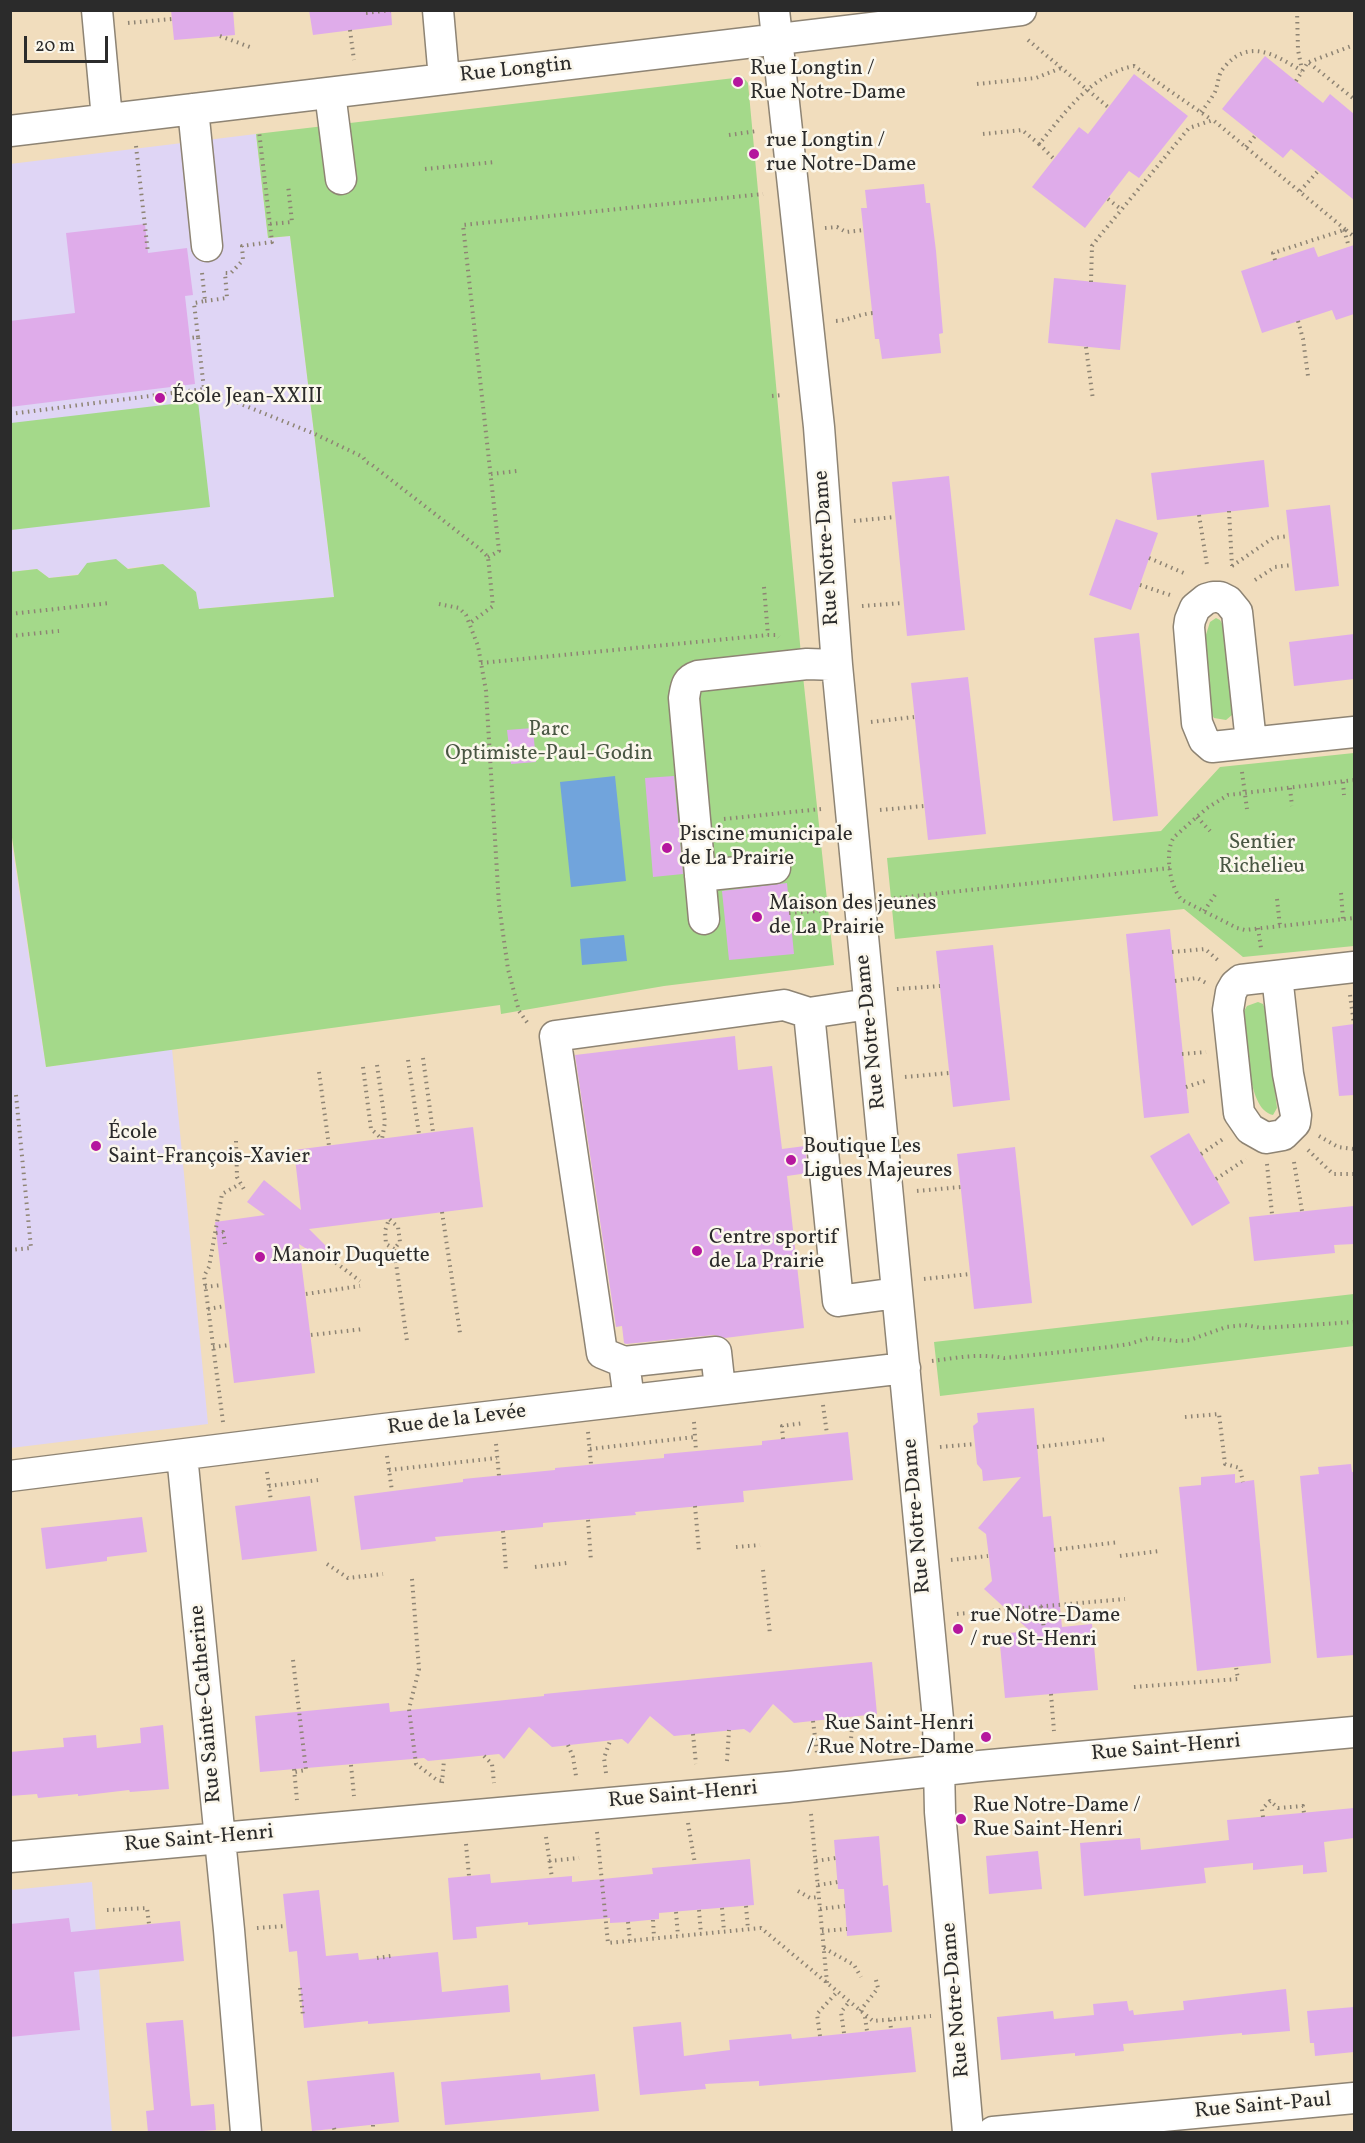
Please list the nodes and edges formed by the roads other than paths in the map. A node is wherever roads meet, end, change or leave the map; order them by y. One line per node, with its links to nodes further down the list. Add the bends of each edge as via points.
1 (97, 10): 9 (street)
2 (438, 10): 6 (street)
3 (774, 10): 5 (street, Rue Notre-Dame)
4 (1020, 10): 5 (street, Rue Longtin)
5 (777, 40): 6 (street, Rue Longtin); 13 (street, Rue Notre-Dame, via 819,427)
6 (444, 79): 7 (street, Rue Longtin)
7 (330, 93): 8 (street, Rue Longtin); 11 (street)
8 (193, 109): 9 (street, Rue Longtin); 12 (street)
9 (107, 119): 10 (street, Rue Longtin)
10 (10, 130)
11 (341, 179)
12 (207, 246)
13 (837, 665): 17 (street, via 807,664 691,678 684,698); 21 (street, Rue Notre-Dame)
14 (1354, 732): 15 (street)
15 (1246, 754)
16 (775, 868): 17 (street)
17 (700, 876): 18 (street)
18 (704, 919)
19 (1269, 965): 19 (street, via 1295,1103 1282,1130 1250,1129 1239,1113 1228,1010 1235,984); 20 (street)
20 (1354, 967)
21 (869, 1004): 22 (street); 23 (street, Rue Notre-Dame)
22 (809, 1013): 23 (street, via 838,1300); 24 (street, via 784,1005 555,1036 602,1353)
23 (897, 1293): 25 (street, Rue Notre-Dame)
24 (624, 1362): 26 (street, via 716,1352); 27 (street)
25 (918, 1365): 26 (street, Rue de la Levée); 31 (street, Rue Notre-Dame)
26 (720, 1389): 27 (street, Rue de la Levée)
27 (629, 1400): 28 (street, Rue de la Levée)
28 (182, 1455): 29 (street, Rue de la Levée); 32 (street, Rue Sainte-Catherine)
29 (10, 1476)
30 (1354, 1732): 31 (street, Rue Saint-Henri)
31 (939, 1770): 32 (street, Rue Saint-Henri); 36 (street, Rue Notre-Dame)
32 (219, 1838): 33 (street, Rue Saint-Henri); 35 (street, Rue Sainte-Catherine)
33 (10, 1857)
34 (1354, 2098): 37 (street, Rue Saint-Paul)
35 (246, 2133)
36 (968, 2133)
37 (993, 2133)

